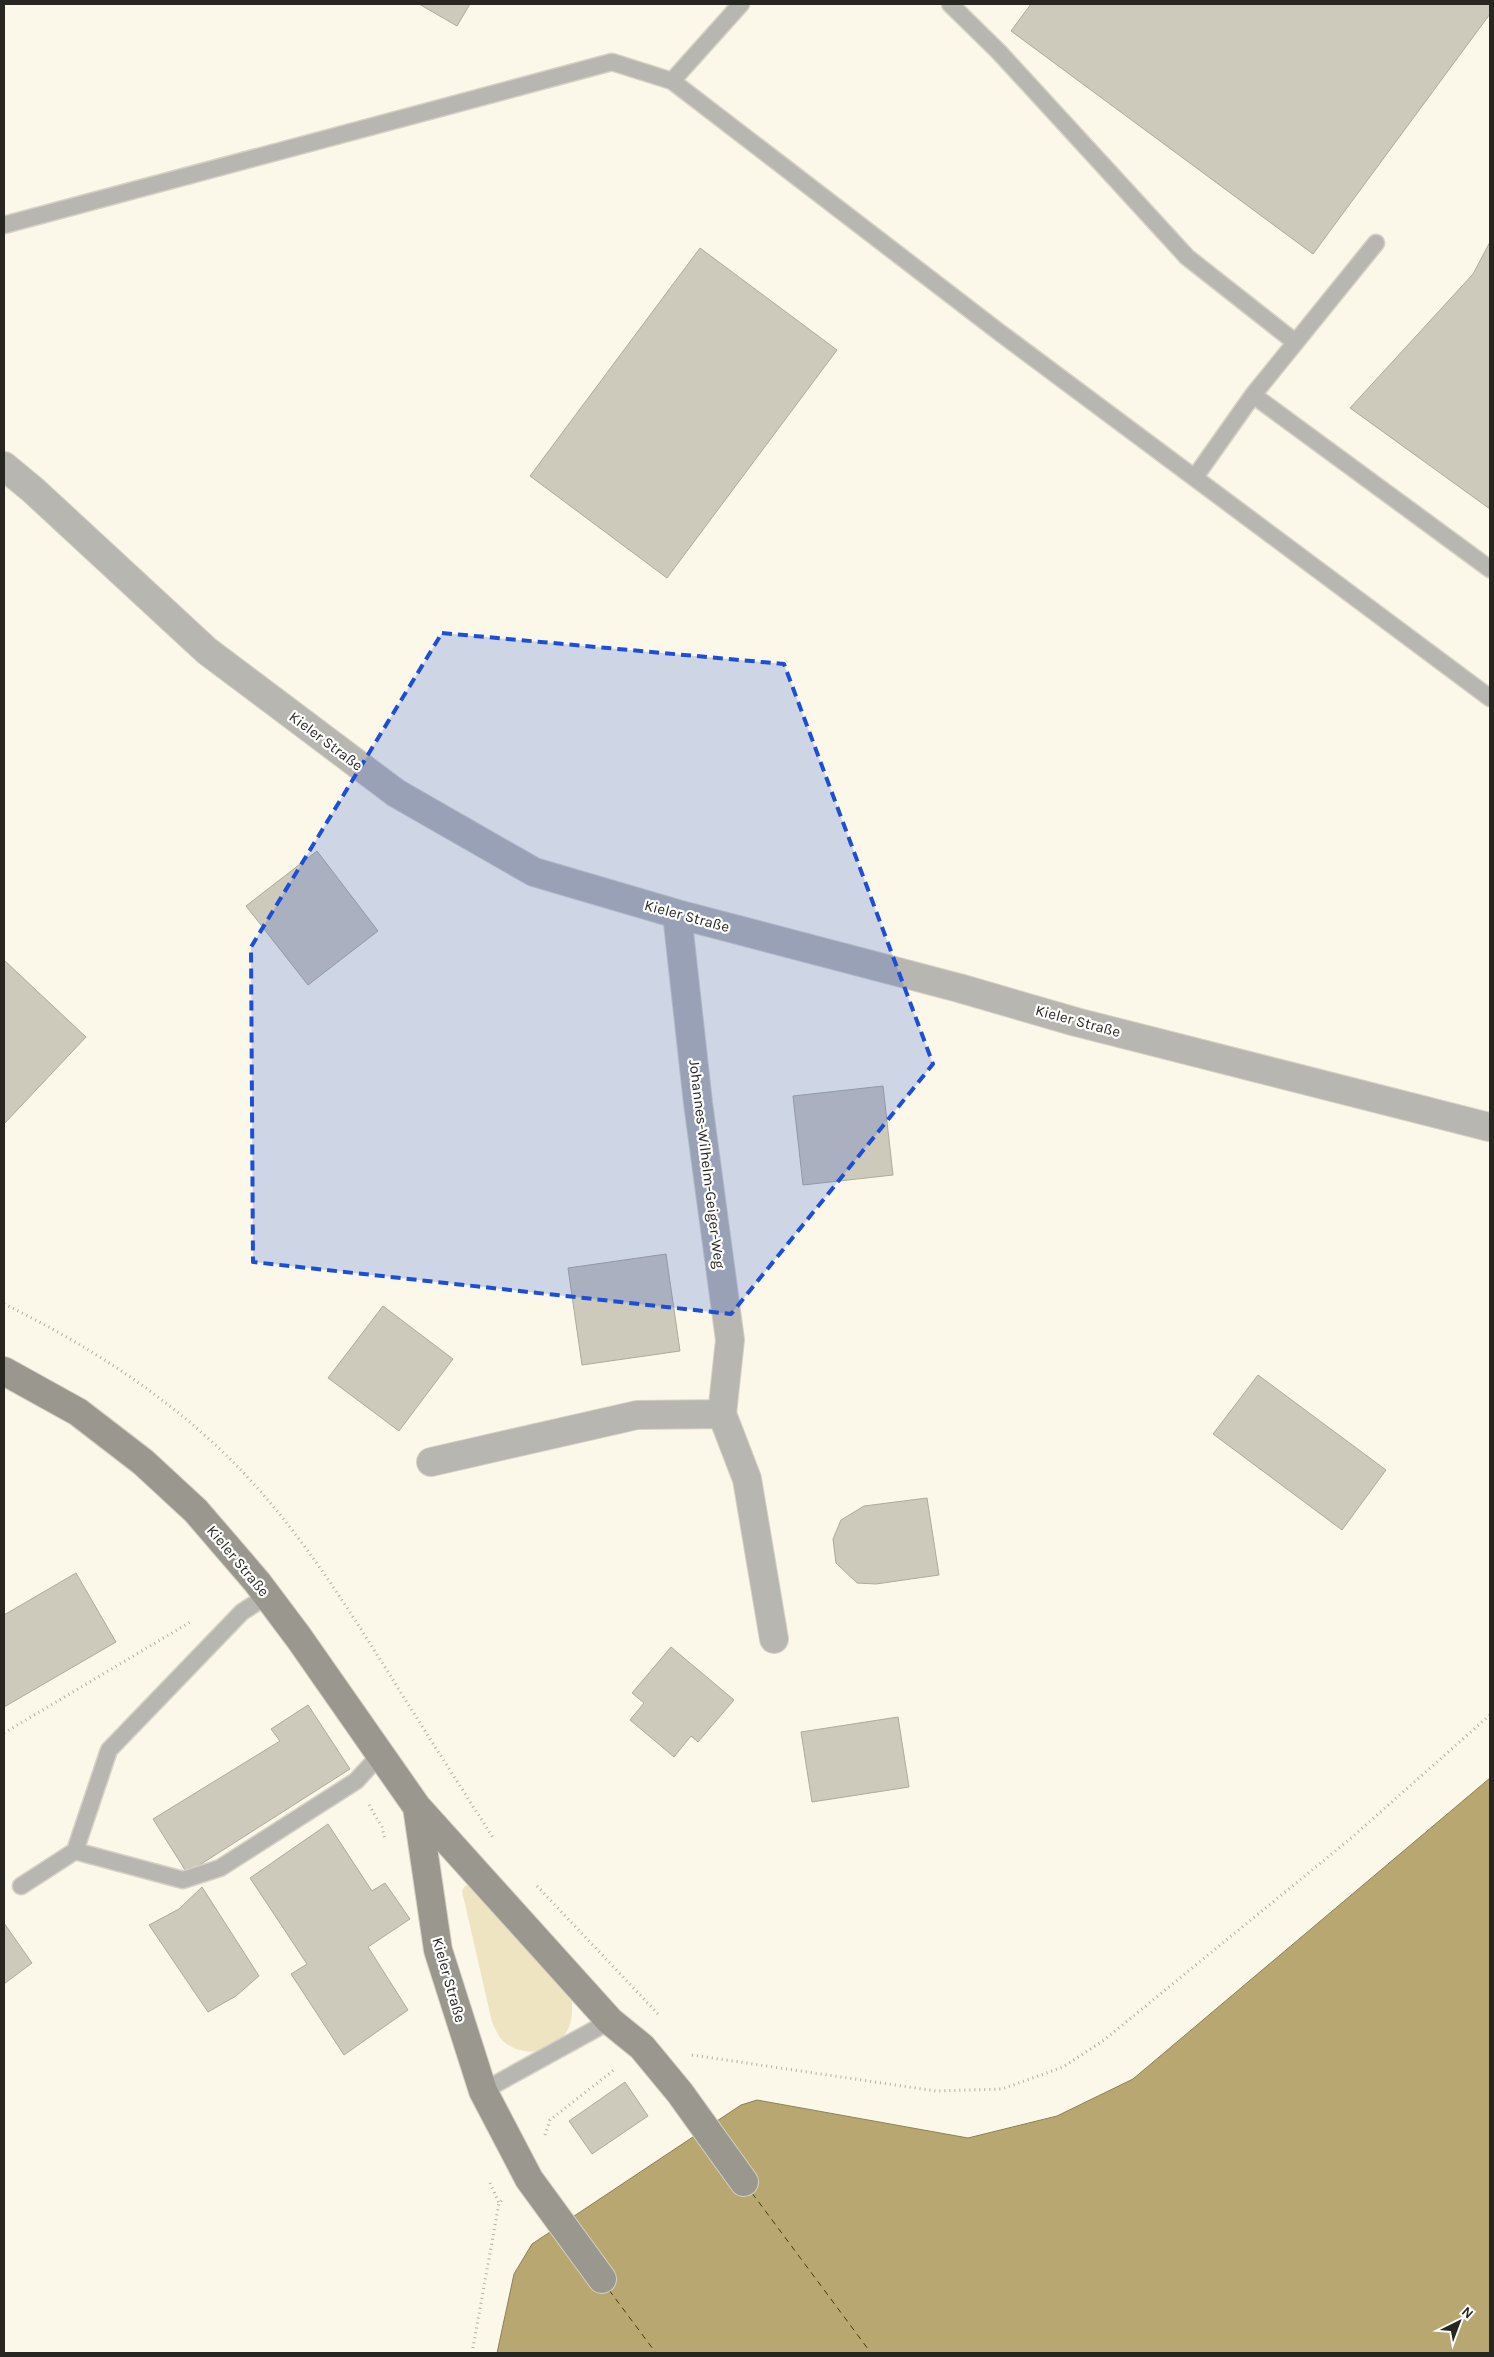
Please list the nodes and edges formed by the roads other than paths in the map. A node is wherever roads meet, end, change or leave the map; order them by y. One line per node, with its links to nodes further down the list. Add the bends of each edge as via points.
1 (741, 4): 3 (lane)
2 (950, 4): 6 (lane, via 999,52 1188,257)
3 (672, 81): 4 (lane, via 612,62); 9 (lane, via 999,332)
4 (4, 225)
5 (1376, 243): 6 (lane)
6 (1295, 342): 7 (lane)
7 (1253, 395): 9 (lane); 10 (lane)
8 (4, 466): 12 (street, Kieler Straße, via 207,651 396,793 534,872)
9 (1195, 477): 11 (lane)
10 (1490, 569)
11 (1490, 698)
12 (677, 914): 13 (street, Kieler Straße, via 1076,1022); 15 (street, Johannes-Wilhelm-Geiger-Weg, via 730,1340)
13 (1489, 1126)
14 (4, 1371): 17 (main road, Kieler Straße, via 78,1412 143,1462 196,1511)
15 (722, 1414): 16 (street, via 637,1415); 18 (street, Johannes-Wilhelm-Geiger-Weg, via 747,1479)
16 (431, 1462)
17 (267, 1596): 19 (main road, Kieler Straße); 21 (lane, via 242,1612 109,1750)
18 (774, 1639)
19 (380, 1755): 20 (main road, Kieler Straße); 21 (lane, via 356,1781 220,1868 183,1880)
20 (417, 1807): 23 (main road, Kieler Straße); 24 (main road, Kieler Straße, via 438,1950)
21 (75, 1851): 22 (lane)
22 (21, 1886)
23 (610, 2021): 24 (lane); 25 (main road, Kieler Straße, via 642,2047 696,2111)
24 (483, 2091): 26 (main road, Kieler Straße, via 535,2186)
25 (744, 2182)
26 (602, 2279)

